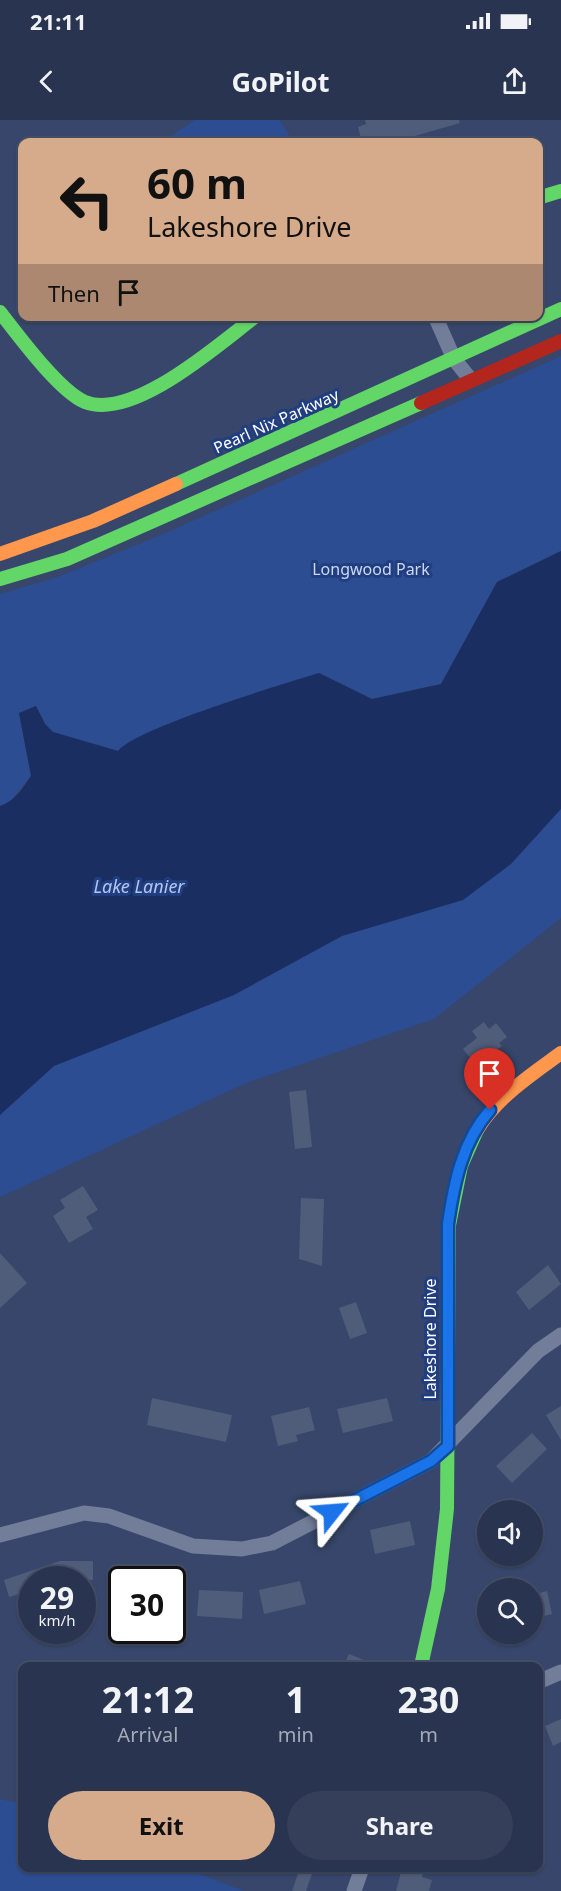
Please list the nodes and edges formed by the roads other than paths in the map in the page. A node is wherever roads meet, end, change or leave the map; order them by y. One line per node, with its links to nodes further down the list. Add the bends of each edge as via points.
1 (561, 191): 2 (street)
2 (543, 196)
3 (561, 309): 5 (street, Pearl Nix Parkway)
4 (0, 312): 6 (street, via 75,396 102,407 150,392)
5 (543, 317)
6 (249, 321)
7 (437, 321): 10 (street)
8 (535, 321): 10 (street, Pearl Nix Parkway)
9 (561, 342): 11 (street)
10 (454, 359): 11 (street); 12 (street, Pearl Nix Parkway, via 93,520)
11 (471, 380): 13 (street, via 67,559)
12 (0, 554)
13 (0, 579)
14 (561, 1053): 16 (street, Lakeshore Drive, via 498,1100 480,1121 459,1167 448,1224)
15 (561, 1335): 16 (street, via 512,1376)
16 (448, 1446): 17 (street, via 431,1461 299,1530 272,1543 242,1549 193,1546 109,1516 84,1513); 18 (street, Lakeshore Drive, via 447,1509 438,1589)
17 (0, 1535)
18 (422, 1662)
19 (561, 1672): 20 (street)
20 (543, 1680)
21 (361, 1872): 22 (street)
22 (354, 1891)

